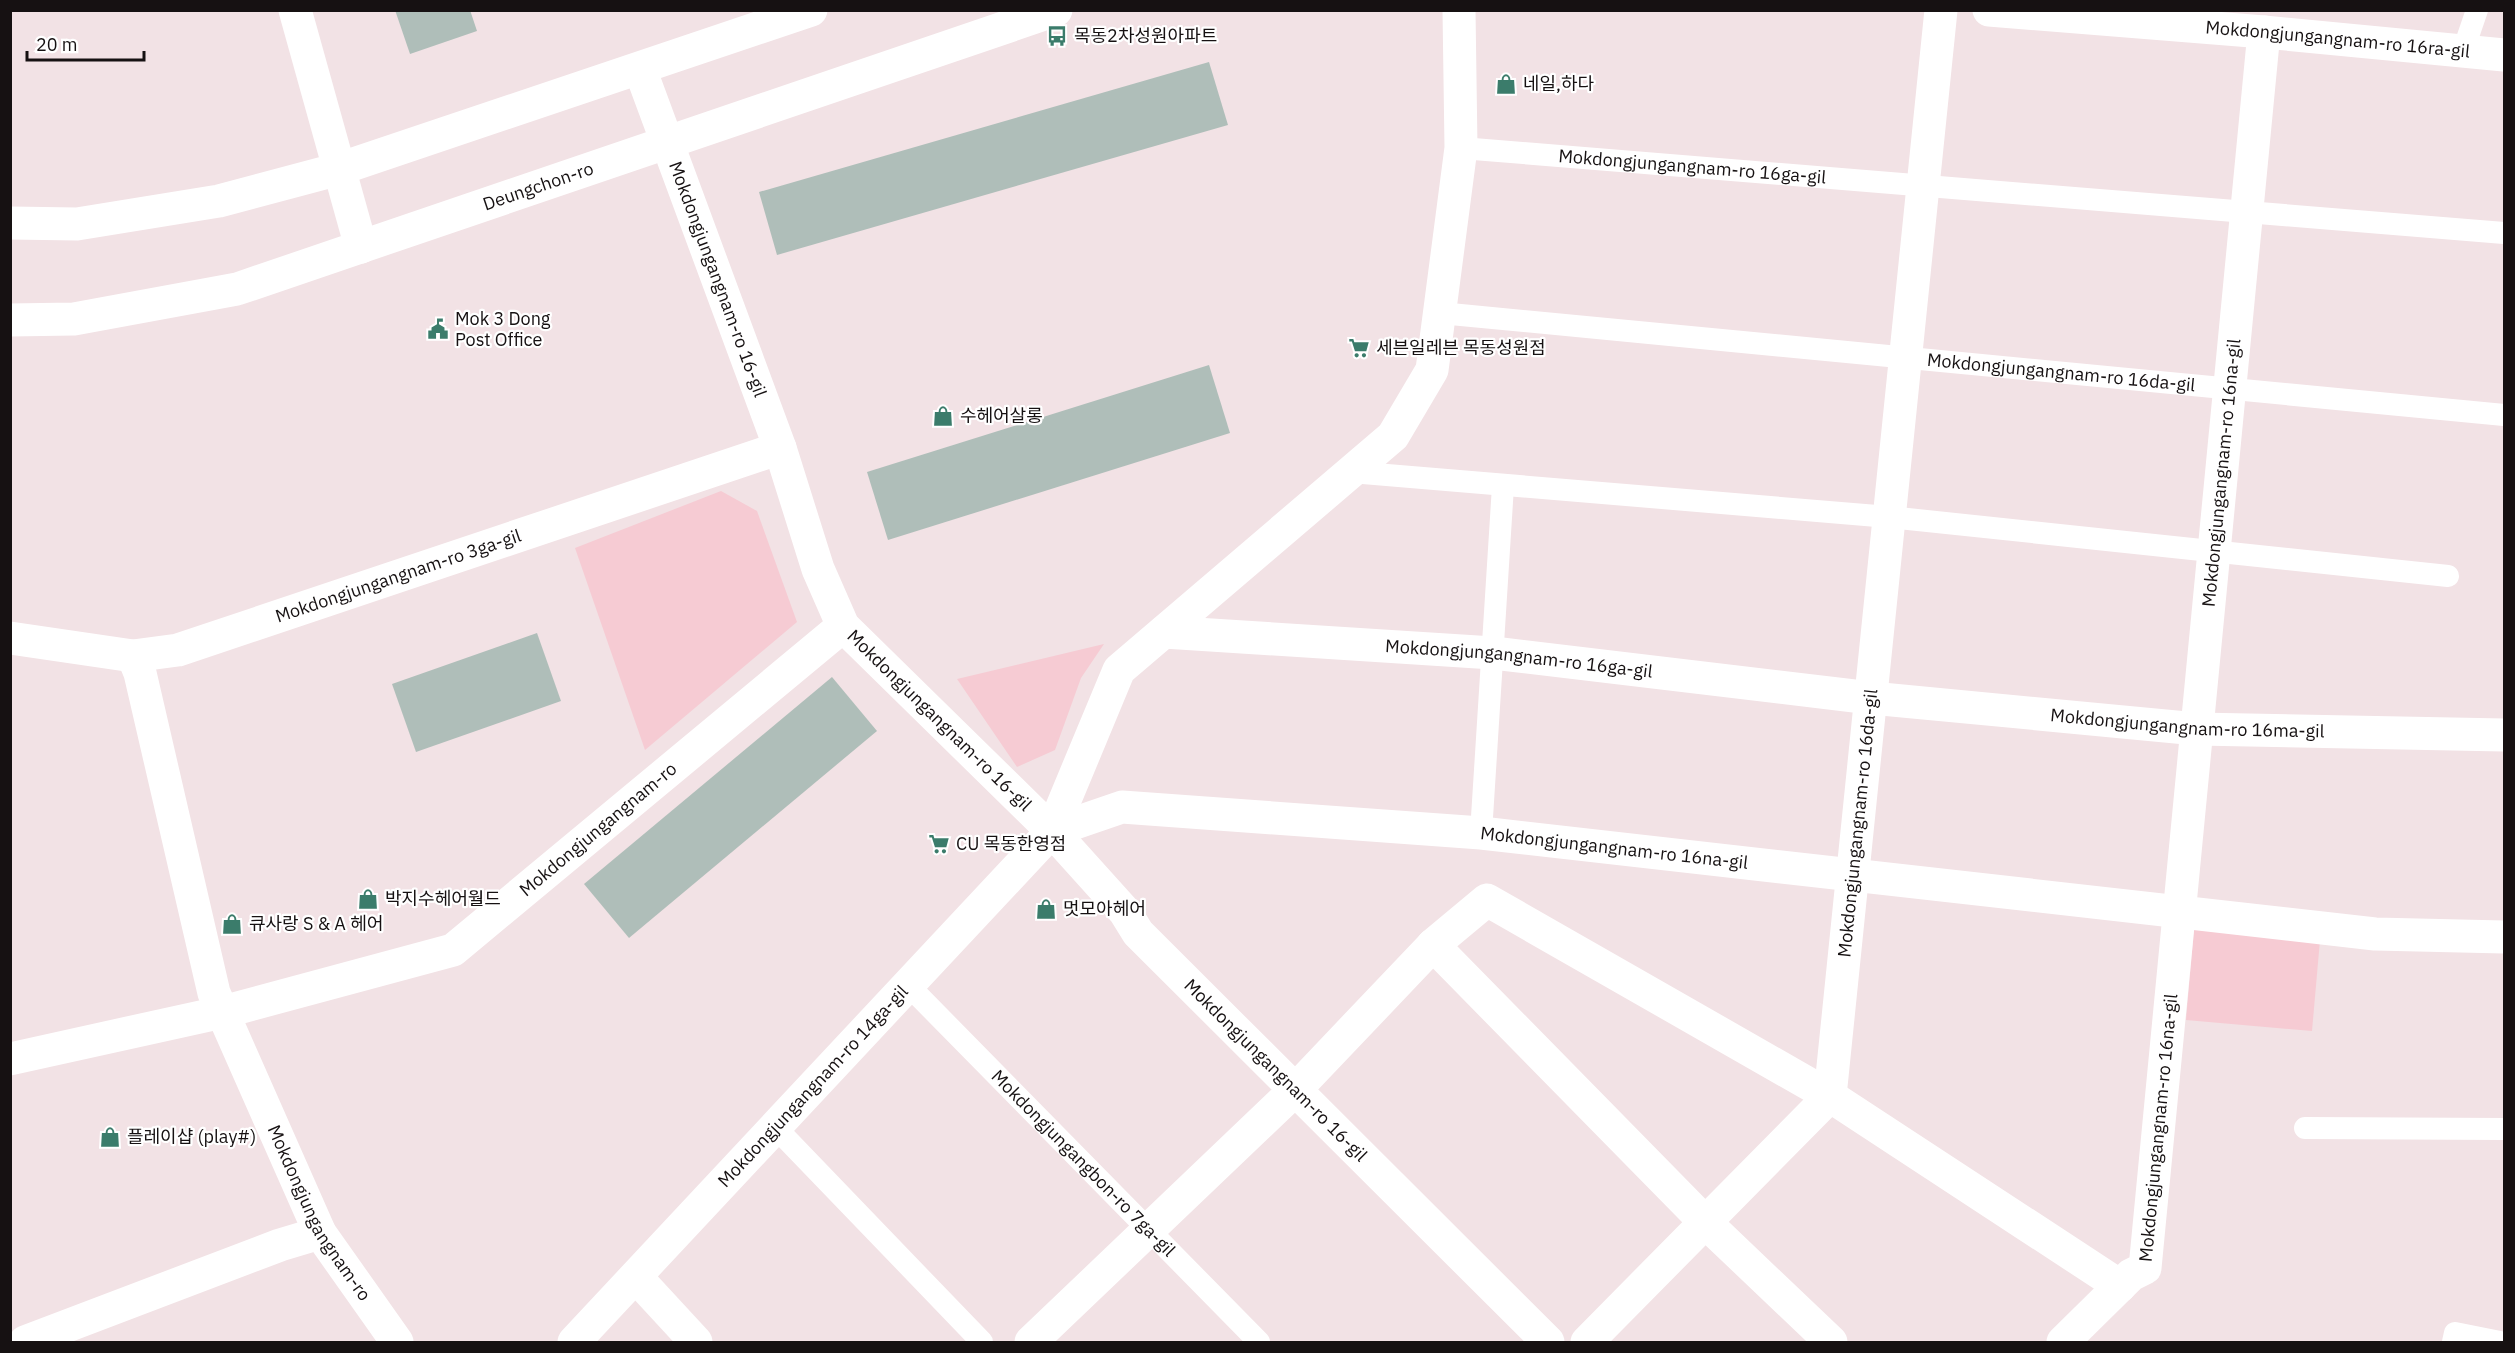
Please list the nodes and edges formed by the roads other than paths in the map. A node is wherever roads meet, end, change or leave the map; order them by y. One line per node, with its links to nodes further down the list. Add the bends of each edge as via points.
1 (295, 10): 14 (street)
2 (811, 10): 11 (street)
3 (1056, 10): 12 (street, Deungchon-ro)
4 (1459, 10): 13 (street)
5 (1941, 10): 15 (street, Mokdongjungangnam-ro 16da-gil)
6 (1989, 10): 8 (street, Mokdongjungangnam-ro 16ra-gil)
7 (2477, 10): 9 (lane)
8 (2264, 32): 9 (street, Mokdongjungangnam-ro 16ra-gil); 16 (street, Mokdongjungangnam-ro 16na-gil)
9 (2463, 51): 10 (street, Mokdongjungangnam-ro 16ra-gil)
10 (2505, 56)
11 (640, 69): 12 (street, Mokdongjungangnam-ro 16-gil); 14 (street)
12 (667, 144): 19 (street, Deungchon-ro); 25 (street, Mokdongjungangnam-ro 16-gil)
13 (1461, 148): 15 (lane, Mokdongjungangnam-ro 16ga-gil); 20 (street)
14 (339, 169): 17 (street, via 219,201 77,224); 19 (street)
15 (1923, 187): 16 (lane); 22 (street, Mokdongjungangnam-ro 16da-gil)
16 (2246, 212): 18 (lane); 23 (street, Mokdongjungangnam-ro 16na-gil)
17 (10, 223)
18 (2505, 233)
19 (361, 247): 21 (street, Deungchon-ro, via 237,289 74,319)
20 (1440, 313): 22 (lane); 26 (street, via 1432,370 1393,436)
21 (10, 320)
22 (1906, 357): 23 (lane, Mokdongjungangnam-ro 16da-gil); 28 (street, Mokdongjungangnam-ro 16da-gil)
23 (2229, 388): 24 (lane, Mokdongjungangnam-ro 16da-gil); 29 (street, Mokdongjungangnam-ro 16na-gil)
24 (2505, 415)
25 (780, 448): 31 (street, Mokdongjungangnam-ro 16-gil, via 818,569); 35 (street, Mokdongjungangnam-ro 3ga-gil, via 178,650)
26 (1351, 472): 27 (lane); 32 (street)
27 (1503, 486): 28 (lane); 34 (lane)
28 (1889, 517): 29 (lane); 36 (street, Mokdongjungangnam-ro 16da-gil)
29 (2214, 551): 30 (lane); 37 (street, Mokdongjungangnam-ro 16na-gil)
30 (2448, 576)
31 (843, 626): 39 (street, Mokdongjungangnam-ro 16-gil); 46 (street, Mokdongjungangnam-ro, via 453,950)
32 (1164, 632): 34 (street, Mokdongjungangnam-ro 16ga-gil); 39 (street, via 1119,670)
33 (10, 638): 35 (street, Mokdongjungangnam-ro 3ga-gil)
34 (1493, 653): 36 (street, Mokdongjungangnam-ro 16ga-gil); 40 (lane)
35 (133, 656): 46 (street, Mokdongjungangnam-ro, via 214,993)
36 (1871, 698): 37 (street, Mokdongjungangnam-ro 16ma-gil); 41 (street, Mokdongjungangnam-ro 16da-gil)
37 (2197, 729): 38 (street, Mokdongjungangnam-ro 16ma-gil); 42 (street, Mokdongjungangnam-ro 16na-gil)
38 (2505, 735)
39 (1052, 831): 40 (street, Mokdongjungangnam-ro 16na-gil, via 1122,807); 45 (street, Mokdongjungangnam-ro 14ga-gil); 48 (street, Mokdongjungangnam-ro 16-gil, via 1125,912 1138,933)
40 (1481, 833): 41 (street, Mokdongjungangnam-ro 16na-gil)
41 (1853, 876): 42 (street, Mokdongjungangnam-ro 16na-gil); 49 (street, Mokdongjungangnam-ro 16da-gil)
42 (2180, 913): 43 (street, Mokdongjungangnam-ro 16na-gil, via 2374,934); 57 (street, Mokdongjungangnam-ro 16na-gil, via 2145,1268)
43 (2505, 937)
44 (1433, 945): 48 (street); 49 (street, via 1487,900); 53 (street)
45 (908, 985): 50 (street, Mokdongjungangnam-ro 14ga-gil); 54 (lane, Mokdongjungangbon-ro 7ga-gil)
46 (223, 1012): 47 (street, Mokdongjungangnam-ro); 55 (street, Mokdongjungangnam-ro)
47 (10, 1059)
48 (1296, 1089): 54 (street); 65 (street, Mokdongjungangnam-ro 16-gil)
49 (1830, 1096): 53 (street); 57 (street)
50 (775, 1127): 56 (street, Mokdongjungangnam-ro 14ga-gil); 62 (lane)
51 (2305, 1128): 52 (lane)
52 (2505, 1129)
53 (1705, 1222): 66 (street); 67 (street)
54 (1148, 1230): 63 (street); 64 (lane, Mokdongjungangbon-ro 7ga-gil)
55 (320, 1233): 58 (street); 59 (street, Mokdongjungangnam-ro)
56 (636, 1277): 60 (street, Mokdongjungangnam-ro 14ga-gil); 61 (street)
57 (2120, 1286): 68 (street, Mokdongjungangnam-ro 16na-gil)
58 (25, 1342)
59 (397, 1342)
60 (574, 1342)
61 (696, 1342)
62 (982, 1342)
63 (1031, 1342)
64 (1259, 1342)
65 (1548, 1342)
66 (1587, 1342)
67 (1831, 1342)
68 (2063, 1342)
69 (2452, 1342): 70 (lane, via 2455,1333)
70 (2500, 1342)

